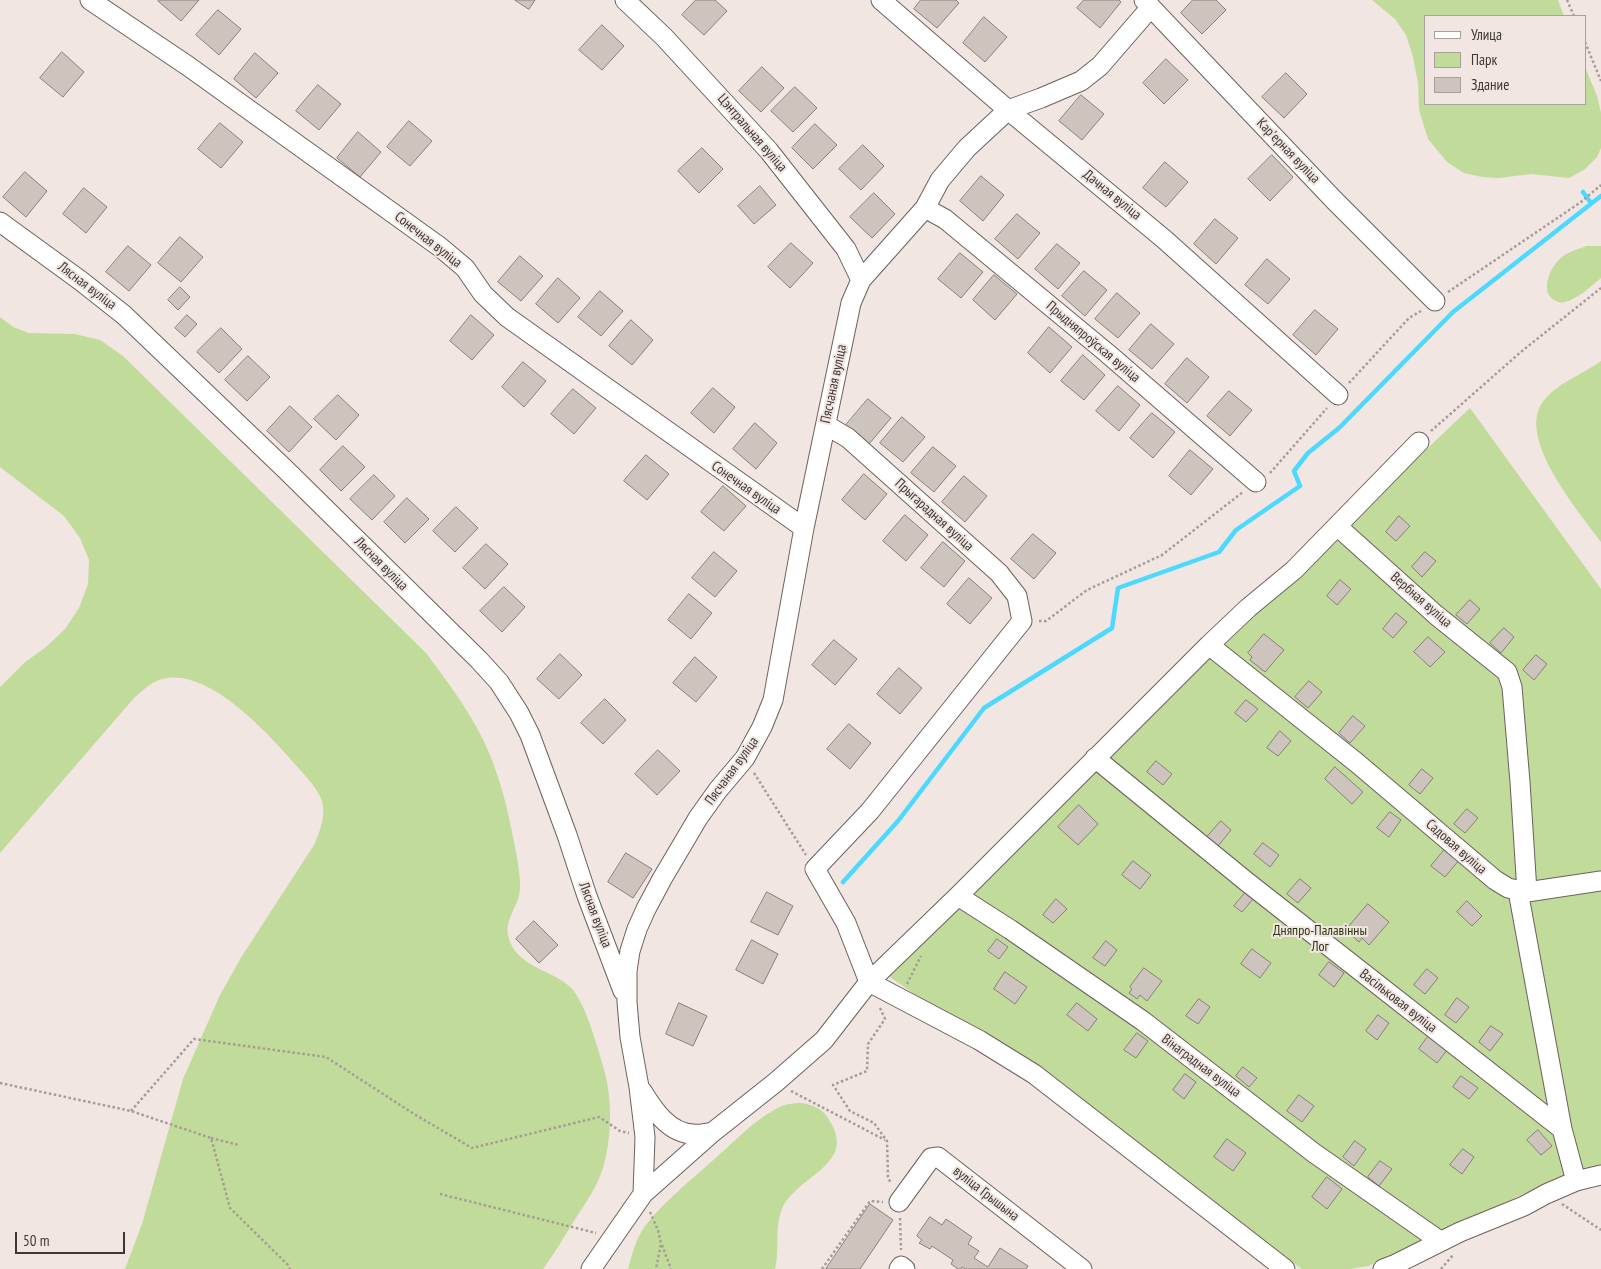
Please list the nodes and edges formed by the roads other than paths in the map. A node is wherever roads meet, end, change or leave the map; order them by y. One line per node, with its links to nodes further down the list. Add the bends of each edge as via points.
1 (90, 0): 15 (street, Сонечная вуліца, via 188,66 440,247 465,268 507,317)
2 (625, 0): 8 (street, Цэнтральная вуліца, via 664,37 769,151 846,250)
3 (881, 0): 5 (street, Дачная вуліца)
4 (1147, 4): 5 (street, via 1100,66 1081,82); 9 (street, Карʼерная вуліца)
5 (1008, 110): 6 (street, Пясчаная вуліца, via 961,155 940,180); 10 (street, Дачная вуліца, via 1164,239)
6 (925, 208): 8 (street, Пясчаная вуліца); 13 (street, Прыдняпроўская вуліца, via 945,219 982,249)
7 (0, 222): 22 (street, Лясная вуліца, via 124,315 286,469 498,682 519,714 536,751)
8 (861, 280): 11 (street, Пясчаная вуліца, via 851,303)
9 (1434, 302)
10 (1338, 395)
11 (826, 425): 15 (street, Пясчаная вуліца); 21 (street, Прыгарадная вуліца, via 848,438 999,572 1017,596 1022,621 870,811 815,869 846,923)
12 (1419, 442): 14 (street)
13 (1256, 482)
14 (1337, 526): 16 (street, via 1294,570); 19 (street, Вербная вуліца, via 1436,615 1507,672 1516,724)
15 (804, 528): 22 (street, Пясчаная вуліца, via 773,700 744,758 698,818 646,909 630,951)
16 (1208, 645): 17 (street); 19 (street, Садовая вуліца, via 1357,763 1494,880 1508,888)
17 (1095, 758): 20 (street); 24 (street, Васільковая вуліца, via 1247,882)
18 (1601, 881): 19 (street)
19 (1523, 891): 24 (street)
20 (958, 896): 21 (street); 30 (street, Вінаградная вуліца, via 1143,1021 1314,1153)
21 (869, 982): 25 (street, via 824,1040); 33 (street, via 979,1040 1034,1074)
22 (627, 1002): 23 (street, Пясчаная вуліца)
23 (639, 1087): 25 (street, via 656,1113 678,1131 694,1134); 28 (street, Пясчаная вуліца, via 645,1137)
24 (1562, 1129): 27 (street)
25 (714, 1132): 28 (street)
26 (1601, 1175): 27 (street)
27 (1576, 1181): 30 (street)
28 (643, 1194): 31 (street)
29 (899, 1202): 32 (street, вуліца Грышына, via 931,1158 938,1157)
30 (1440, 1242): 34 (street)
31 (591, 1269)
32 (1082, 1269)
33 (1285, 1269)
34 (1383, 1269)

